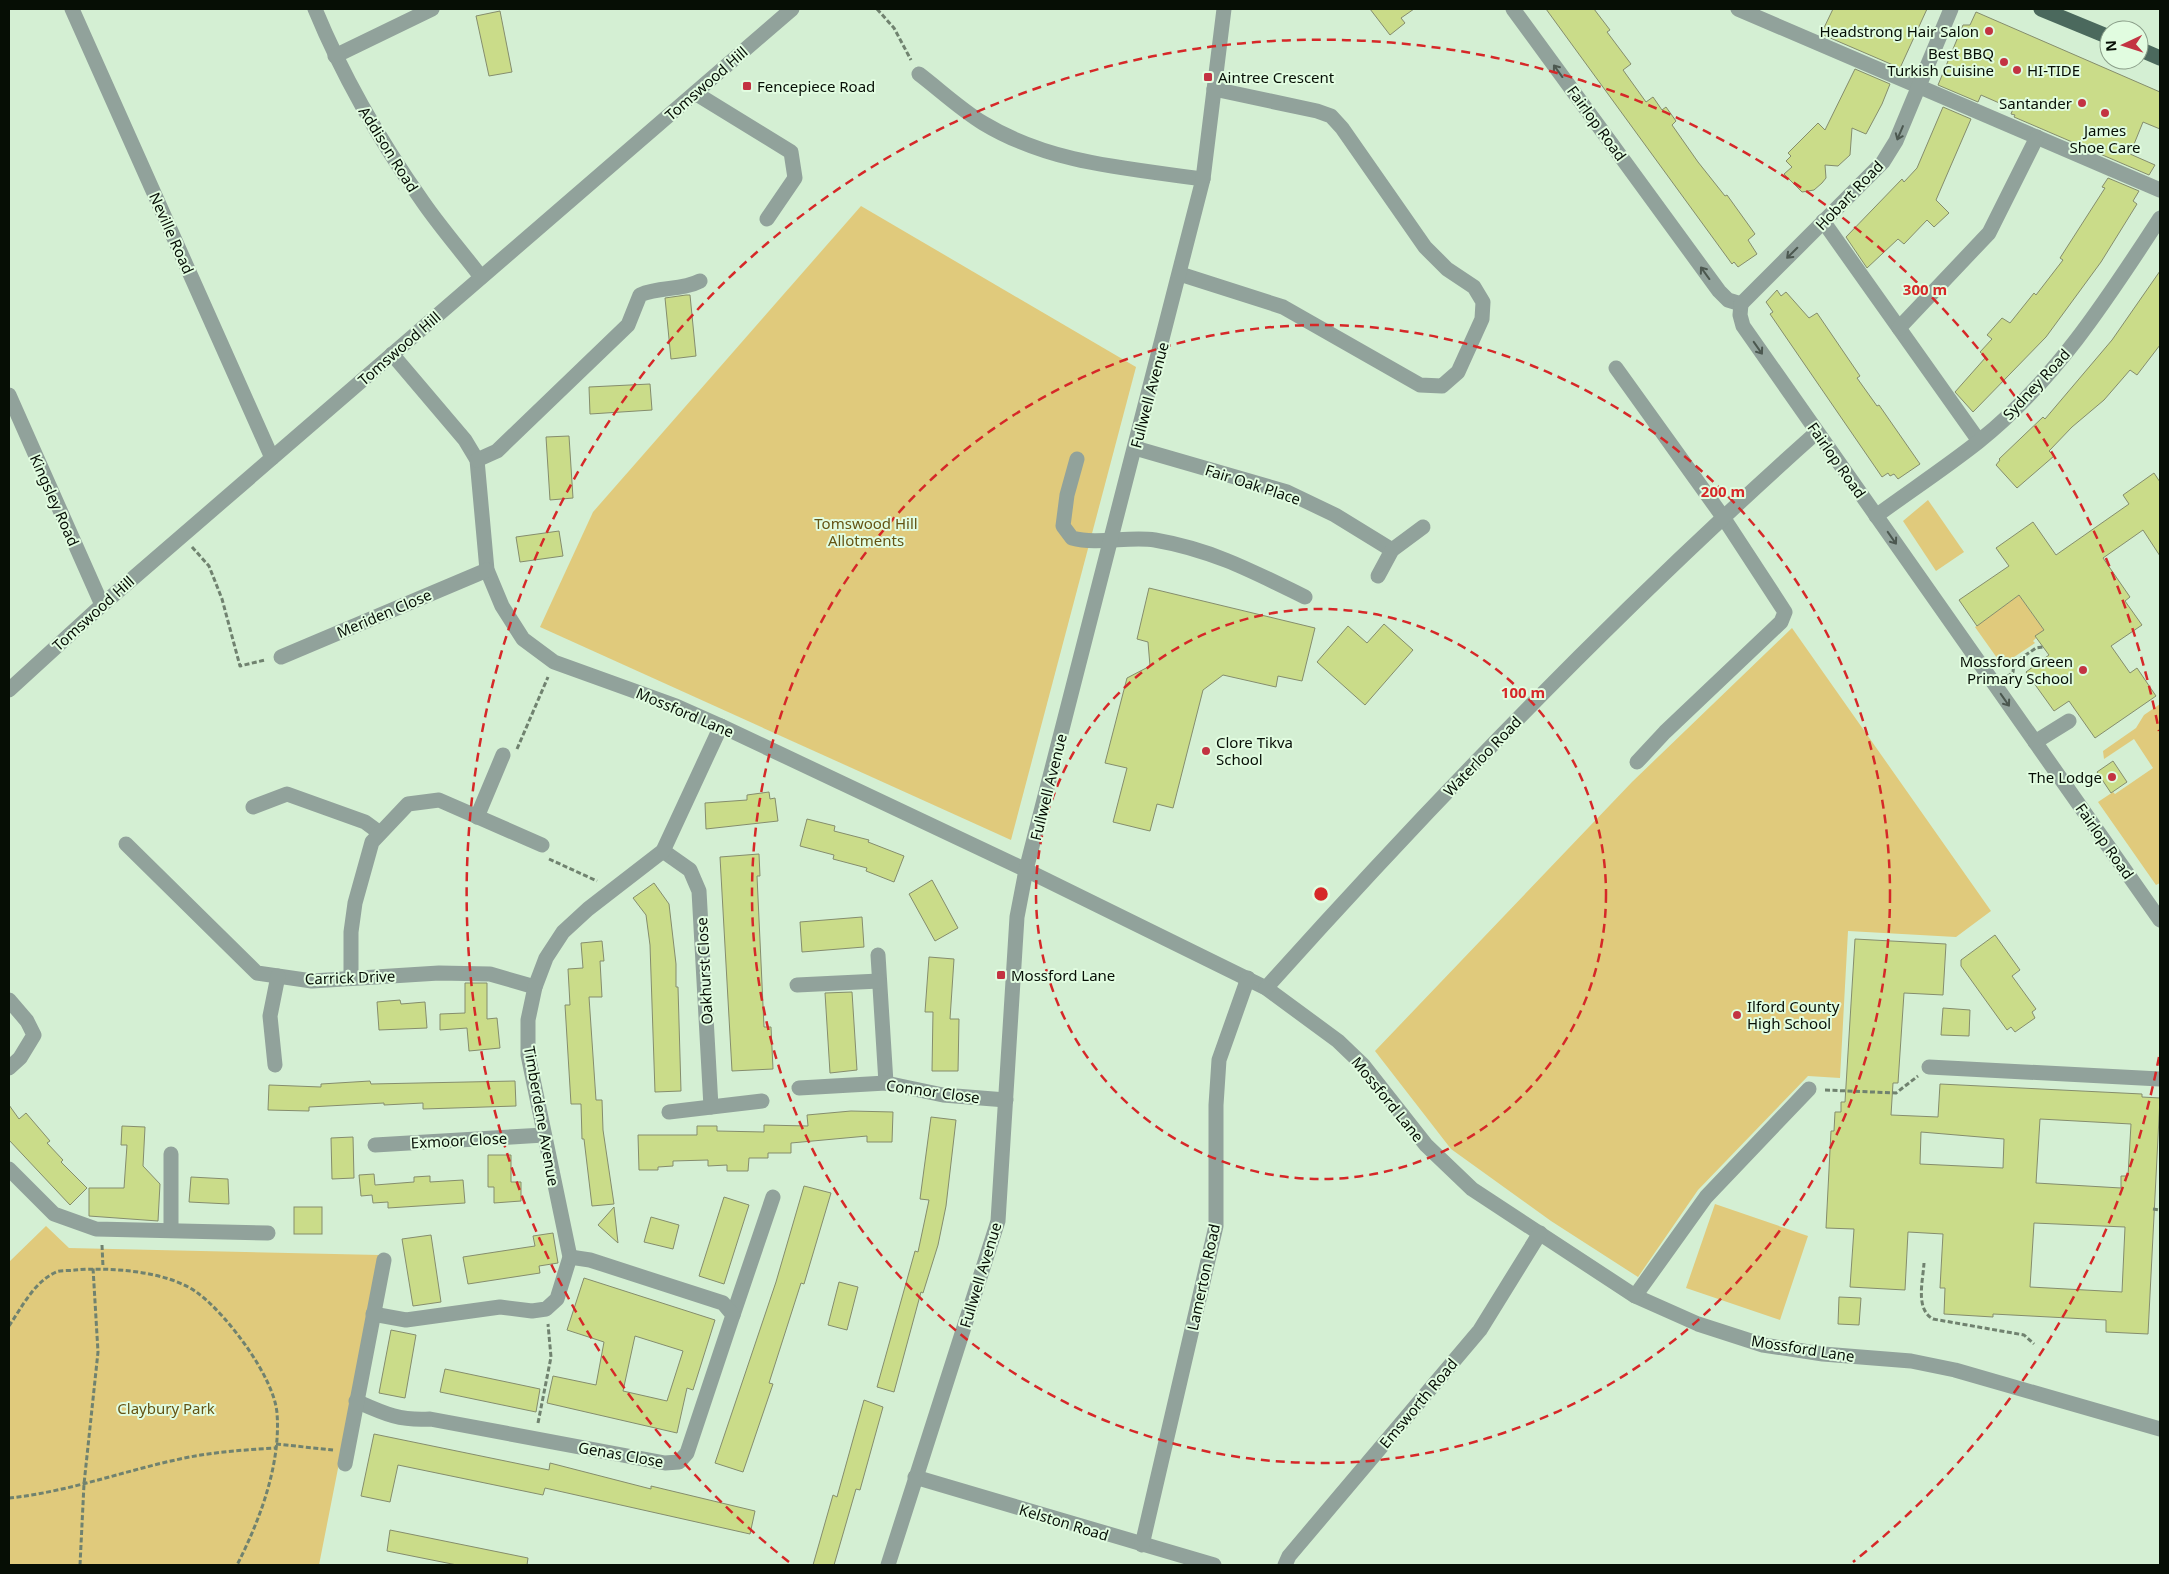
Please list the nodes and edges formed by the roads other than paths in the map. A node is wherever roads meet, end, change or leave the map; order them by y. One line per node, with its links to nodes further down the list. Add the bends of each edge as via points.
1 (72, 9): 33 (street, Neville Road)
2 (315, 9): 11 (street, Addison Road)
3 (432, 9): 11 (street)
4 (792, 9): 15 (street, Tomswood Hill)
5 (1224, 9): 14 (street, Fullwell Avenue)
6 (1513, 9): 25 (street, Fairlop Road, one-way to 6, via 1728,300 1719,291)
7 (1738, 9): 13 (street)
8 (1951, 9): 13 (street, Hobart Road)
9 (2041, 9): 10 (main road)
10 (2099, 33)
11 (335, 56): 23 (street, Addison Road, via 378,135 424,204)
12 (918, 74): 17 (street, via 982,122 1028,146 1081,162)
13 (1918, 88): 16 (street); 21 (street, Hobart Road, one-way to 21, via 1896,141 1883,162)
14 (1214, 89): 17 (street, Fullwell Avenue); 22 (street, via 1331,116 1425,247 1447,269 1474,287 1483,302 1482,319 1458,372 1442,386 1420,385 1283,307)
15 (694, 93): 20 (street, via 791,152 795,178); 23 (street, Tomswood Hill)
16 (2037, 138): 18 (street); 26 (street, via 1989,233)
17 (1203, 179): 22 (street, Fullwell Avenue)
18 (2160, 190)
19 (2160, 218): 31 (street, Sydney Road, via 2083,332 2044,378)
20 (767, 219)
21 (1823, 221): 25 (street, Hobart Road, one-way to 25); 26 (street)
22 (1180, 274): 32 (street, Fullwell Avenue)
23 (481, 277): 27 (street, Tomswood Hill)
24 (700, 281): 35 (street, via 690,287 649,291 640,295 628,325 497,451)
25 (1741, 304): 30 (street, Fairlop Road, one-way to 30, via 1743,326)
26 (1899, 328): 31 (street)
27 (392, 354): 33 (street, Tomswood Hill); 35 (street, Mossford Lane, via 465,440)
28 (1616, 368): 37 (street)
29 (9, 395): 44 (street, Kingsley Road)
30 (1818, 432): 36 (street, Fairlop Road); 37 (street, Waterloo Road)
31 (1979, 441): 36 (street, Sydney Road)
32 (1135, 448): 39 (street, Fullwell Avenue); 40 (street, Fair Oak Place, via 1287,492 1334,514)
33 (272, 458): 44 (street, Tomswood Hill)
34 (1077, 459): 39 (street, via 1063,526 1072,538 1082,541)
35 (477, 460): 41 (street, Mossford Lane)
36 (1876, 516): 49 (street, Fairlop Road, one-way to 49)
37 (1723, 517): 51 (street, via 1785,612 1781,622 1664,732); 67 (street, Waterloo Road, via 1469,768)
38 (1423, 527): 40 (street)
39 (1112, 539): 43 (street, via 1154,540 1223,557); 58 (street, Fullwell Avenue)
40 (1392, 550): 42 (street)
41 (487, 570): 45 (street, Meriden Close); 48 (street, Mossford Lane, via 502,606 523,639 554,662 676,706)
42 (1378, 576)
43 (1305, 597)
44 (102, 605): 46 (street, Tomswood Hill)
45 (281, 657)
46 (9, 690)
47 (2069, 720): 49 (street)
48 (721, 726): 57 (street, Timberdene Avenue); 58 (street, Mossford Lane)
49 (2035, 742): 59 (street, Fairlop Road)
50 (503, 756): 53 (street)
51 (1637, 762)
52 (253, 807): 54 (street, via 287,794 348,814)
53 (477, 817): 54 (street, via 439,800 408,804); 56 (street)
54 (380, 833): 62 (street, via 372,842 354,903 350,932)
55 (126, 844): 61 (street, Carrick Drive, via 257,973)
56 (542, 845)
57 (663, 851): 66 (street, Timberdene Avenue, via 588,909 564,932 546,958); 78 (street, Oakhurst Close, via 690,870 699,891)
58 (1026, 870): 63 (street, Mossford Lane); 76 (street, Fullwell Avenue, via 1017,917)
59 (2160, 920)
60 (878, 955): 64 (street)
61 (278, 976): 62 (street, Carrick Drive, via 312,981); 69 (street, via 270,1016)
62 (351, 978): 66 (street, Carrick Drive, via 490,974)
63 (1248, 978): 67 (street, Mossford Lane); 97 (street, Lamerton Road, via 1219,1060 1216,1226)
64 (880, 981): 65 (street); 73 (street)
65 (797, 985)
66 (535, 987): 80 (street, Timberdene Avenue, via 528,1020 528,1055)
67 (1266, 988): 87 (street, Mossford Lane, via 1338,1041 1362,1065 1426,1146 1472,1189)
68 (9, 1000): 71 (street, via 34,1035 20,1058)
69 (275, 1065)
70 (1929, 1067): 72 (street)
71 (9, 1068)
72 (2160, 1079)
73 (886, 1083): 74 (street, Connor Close); 76 (street, Connor Close, via 943,1095)
74 (799, 1088)
75 (1809, 1090): 90 (street, via 1706,1197)
76 (1006, 1100): 96 (street, Fullwell Avenue, via 998,1221)
77 (762, 1101): 78 (street)
78 (711, 1107): 79 (street)
79 (669, 1112)
80 (544, 1135): 81 (street, Exmoor Close); 88 (street, Timberdene Avenue)
81 (375, 1145)
82 (171, 1154): 85 (street)
83 (9, 1169): 85 (street, via 54,1214 102,1229)
84 (773, 1197): 92 (street)
85 (170, 1230): 86 (street)
86 (268, 1233)
87 (1540, 1233): 90 (street, Mossford Lane); 100 (street, Emsworth Road, via 1480,1330 1289,1556)
88 (570, 1257): 91 (street, Timberdene Avenue, via 557,1299 546,1309 500,1308 406,1320); 92 (street, via 590,1260 723,1303)
89 (384, 1260): 91 (street)
90 (1635, 1296): 94 (street, Mossford Lane, via 1698,1324 1763,1345 1822,1354 1911,1361 1946,1368)
91 (373, 1314): 93 (street)
92 (733, 1315): 93 (street, Genas Close, via 688,1453 679,1462 665,1463 430,1419 394,1417)
93 (356, 1400): 95 (street)
94 (2160, 1429)
95 (346, 1458)
96 (915, 1478): 97 (street, Kelston Road); 98 (street, Fullwell Avenue)
97 (1142, 1545): 99 (street, Kelston Road)
98 (888, 1565)
99 (1214, 1565)
100 (1286, 1565)

